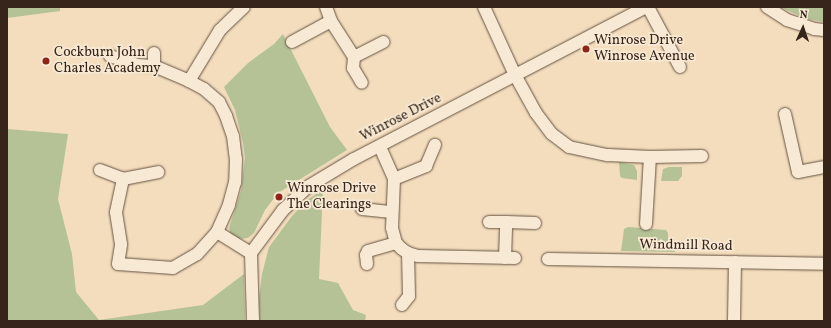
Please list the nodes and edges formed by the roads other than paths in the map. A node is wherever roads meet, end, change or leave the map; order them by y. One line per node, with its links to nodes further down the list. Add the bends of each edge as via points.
1 (244, 7): 16 (street, via 220,30)
2 (326, 7): 6 (street)
3 (484, 7): 15 (street)
4 (647, 7): 14 (street, Winrose Drive); 15 (street, Winrose Drive)
5 (767, 7): 7 (street, via 787,20)
6 (331, 21): 8 (street); 12 (street)
7 (824, 30)
8 (292, 42)
9 (384, 42): 12 (street)
10 (154, 53): 13 (street)
11 (110, 56): 13 (street, via 137,65)
12 (354, 57): 17 (street, via 353,68)
13 (154, 66): 16 (street)
14 (680, 67)
15 (514, 75): 20 (street, Winrose Drive); 22 (street, via 536,113 552,134 569,147 608,155)
16 (189, 81): 34 (street, via 219,102 233,136 236,159 234,182 229,205)
17 (362, 83)
18 (785, 114): 23 (street, via 798,172)
19 (435, 145): 27 (street, via 426,166)
20 (380, 147): 27 (street); 37 (street, Winrose Drive, via 330,172 309,186 283,210)
21 (702, 156): 22 (street)
22 (650, 157): 33 (street)
23 (824, 167)
24 (100, 170): 26 (street)
25 (158, 172): 26 (street)
26 (123, 179): 34 (street, via 116,212 121,244 118,269 173,268 197,254)
27 (394, 179): 29 (street)
28 (362, 209): 29 (street)
29 (392, 212): 35 (street, via 392,228)
30 (489, 222): 31 (street)
31 (506, 222): 32 (street); 36 (street, via 510,258 418,256)
32 (535, 223)
33 (646, 224)
34 (217, 232): 37 (street)
35 (396, 243): 36 (street); 40 (street, via 368,251)
36 (408, 253): 42 (street, via 409,296)
37 (251, 254): 44 (street)
38 (548, 259): 39 (street, Windmill Road)
39 (735, 262): 41 (street, Windmill Road); 43 (street)
40 (367, 264)
41 (824, 264)
42 (402, 305)
43 (734, 320)
44 (253, 321)

